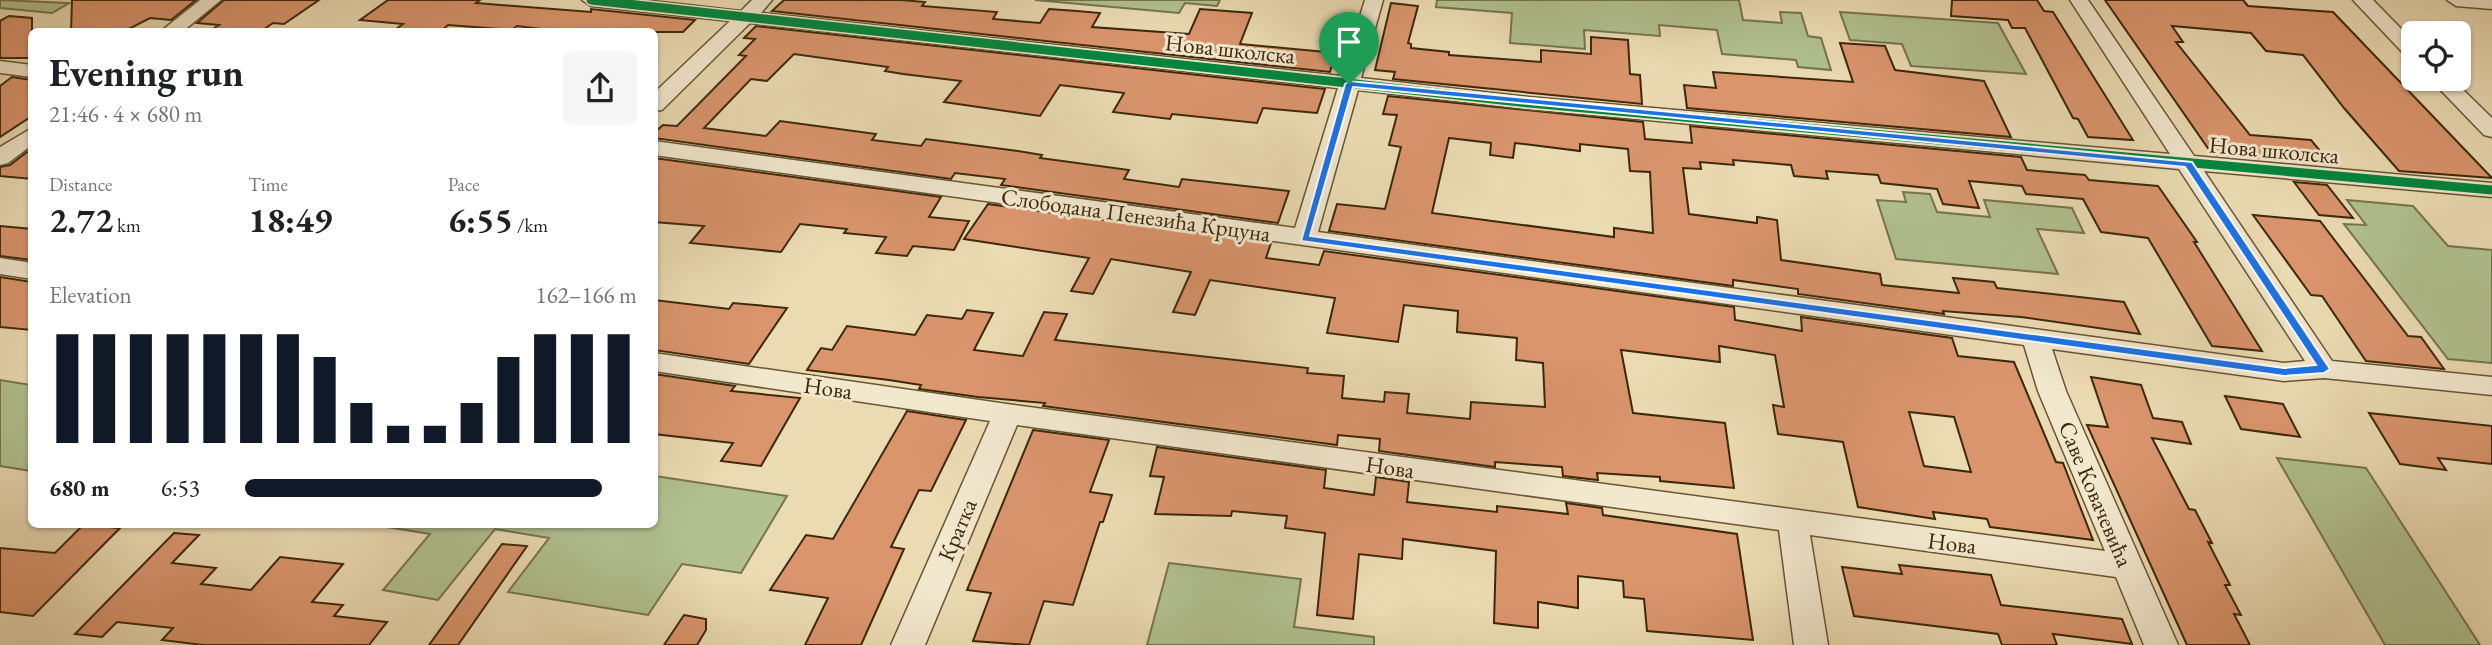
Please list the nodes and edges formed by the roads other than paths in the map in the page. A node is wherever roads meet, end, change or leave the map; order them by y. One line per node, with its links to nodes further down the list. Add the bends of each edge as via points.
1 (212, 0): 10 (street)
2 (591, 0): 9 (street, Нова школска)
3 (763, 0): 9 (street)
4 (1374, 0): 14 (street)
5 (2079, 0): 21 (street)
6 (2361, 0): 11 (street)
7 (2456, 0): 8 (street)
8 (2492, 2)
9 (744, 17): 14 (street, Нова школска); 16 (street)
10 (174, 28)
11 (2401, 40)
12 (0, 67): 13 (street)
13 (28, 70)
14 (1349, 84): 21 (street, Нова школска); 23 (street)
15 (2453, 91): 17 (street)
16 (658, 101)
17 (2492, 130)
18 (28, 137): 20 (street)
19 (658, 149): 23 (street, Слободана Пенезића Крцуна)
20 (0, 158)
21 (2188, 164): 22 (street, Нова школска); 28 (street)
22 (2492, 190)
23 (1304, 239): 26 (street, Слободана Пенезића Крцуна)
24 (0, 266): 25 (street)
25 (28, 270)
26 (2036, 340): 28 (street, Слободана Пенезића Крцуна, via 2284,372); 32 (street, Саве Ковачевића, via 2042,367)
27 (658, 363): 30 (street, Нова)
28 (2324, 369): 29 (street, Слободана Пенезића Крцуна)
29 (2492, 386)
30 (1007, 414): 31 (street, Нова); 33 (street, Кратка)
31 (1793, 522): 32 (street, Нова); 34 (street)
32 (2126, 566): 35 (street, Саве Ковачевића)
33 (908, 645)
34 (1811, 645)
35 (2161, 645)

